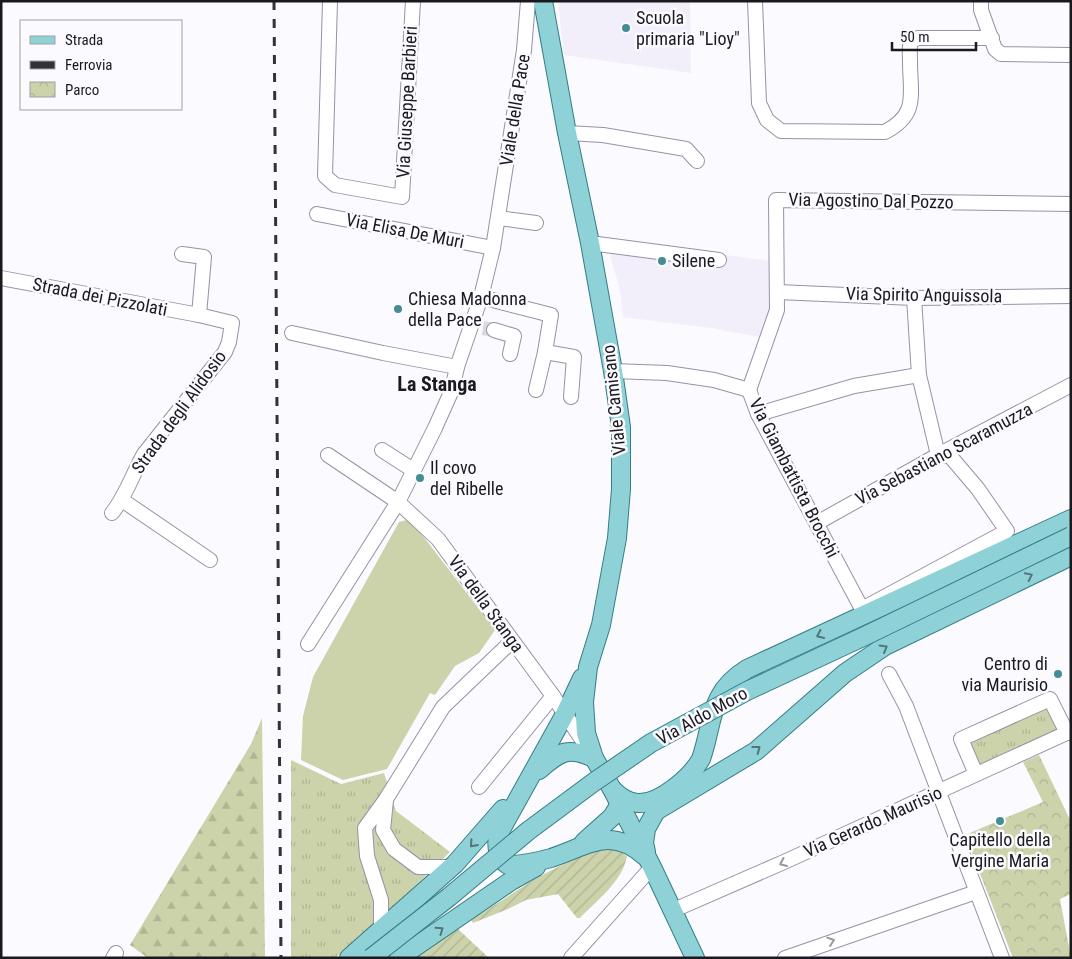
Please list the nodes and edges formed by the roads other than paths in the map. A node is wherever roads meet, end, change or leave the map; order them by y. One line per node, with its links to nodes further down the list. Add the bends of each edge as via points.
1 (330, 1): 2 (street, Via Giuseppe Barbieri, via 325,176 335,185 402,197)
2 (413, 1)
3 (528, 1): 13 (street, Viale della Pace, via 524,50)
4 (543, 1): 9 (main road, Viale Camisano)
5 (755, 1): 7 (street, via 759,103 767,120 781,132 885,132 905,118 910,108 911,41 918,38)
6 (981, 1): 7 (street)
7 (992, 38): 8 (street, via 995,49 1001,54)
8 (1071, 54)
9 (567, 133): 10 (street, via 603,135 686,149); 15 (main road, Viale Camisano)
10 (697, 161)
11 (1071, 204): 20 (street, Via Agostino Dal Pozzo, via 776,200)
12 (317, 214): 16 (street, Via Elisa De Muri)
13 (499, 218): 14 (street); 16 (street, Viale della Pace)
14 (536, 223)
15 (590, 243): 18 (street); 31 (main road, Viale Camisano)
16 (493, 248): 22 (street, Viale della Pace)
17 (182, 254): 24 (street, via 204,258)
18 (719, 260)
19 (1, 278): 24 (street, Strada dei Pizzolati)
20 (778, 292): 23 (street, Via Spirito Anguissola); 35 (street, Via Agostino Dal Pozzo, via 777,310)
21 (1071, 296): 23 (street, Via Spirito Anguissola)
22 (481, 297): 26 (street, Viale della Pace); 28 (street, via 551,315)
23 (914, 298): 32 (street)
24 (199, 315): 25 (street, Strada dei Pizzolati)
25 (232, 324): 42 (street, Strada degli Alidosio, via 225,352 144,454)
26 (483, 328): 29 (street, via 514,336); 30 (street, Viale della Pace)
27 (292, 333): 30 (street)
28 (545, 352): 34 (street); 36 (street, via 574,357)
29 (510, 354)
30 (457, 368): 41 (street, Viale della Pace, via 452,390)
31 (613, 371): 35 (street, Via Giambattista Brocchi, via 667,373 714,380); 52 (main road, Viale Camisano, via 621,427 618,538 601,625)
32 (919, 375): 37 (street, via 854,386); 40 (street)
33 (1071, 385): 40 (street, Via Sebastiano Scaramuzza)
34 (536, 390)
35 (750, 390): 37 (street, Via Giambattista Brocchi)
36 (570, 397)
37 (758, 414): 46 (street, Via Giambattista Brocchi)
38 (382, 450): 41 (street)
39 (328, 455): 43 (street)
40 (938, 455): 46 (street, Via Sebastiano Scaramuzza); 46 (street, Via Giambattista Brocchi, via 950,456 1007,531 862,608)
41 (413, 470): 43 (street, Viale della Pace)
42 (122, 500): 44 (street, Strada degli Alidosio); 49 (street)
43 (398, 502): 50 (street, Via della Stanga, via 438,539); 51 (street, Viale della Pace)
44 (112, 513)
45 (1071, 520): 58 (main road, one-way to 58, via 742,672 725,687 715,704)
46 (817, 523)
47 (1071, 536): 73 (main road, Via Aldo Moro, bridge, via 747,691 651,743 536,825 449,897)
48 (1071, 556): 59 (main road, one-way to 48, via 756,751 845,673 868,657)
49 (210, 560)
50 (512, 641): 54 (street, Via della Stanga); 65 (street, via 443,707)
51 (308, 644)
52 (588, 667): 55 (main road, Viale Camisano); 57 (main road, Viale Camisano, via 584,717)
53 (889, 674): 63 (street, via 906,706)
54 (553, 696): 55 (street, Via della Stanga); 62 (street)
55 (565, 714): 57 (street, Via della Stanga); 61 (main road, Viale Camisano)
56 (1069, 732): 60 (street, Via Gerardo Maurisio); 60 (street, via 1050,699 961,739)
57 (594, 758): 61 (main road, Viale Camisano, via 579,752 555,755); 64 (main road, Viale Camisano)
58 (701, 759): 59 (main road, via 705,769); 64 (main road, via 684,780 655,799 633,802)
59 (726, 768): 68 (main road, via 656,811 646,829 644,843)
60 (976, 774): 63 (street, Via Gerardo Maurisio)
61 (528, 780): 67 (main road, Viale Camisano, via 498,835 500,858 508,865); 69 (main road, one-way to 69)
62 (480, 787)
63 (938, 791): 70 (street); 71 (street, Via Gerardo Maurisio, one-way to 71)
64 (616, 796): 66 (main road, Viale Camisano, via 612,817); 68 (main road, Viale Camisano)
65 (386, 799): 69 (street, via 384,830 394,849 418,867); 72 (street, via 365,828 367,856 381,900)
66 (579, 846): 67 (main road, Viale Camisano); 68 (main road, Viale Camisano, via 595,841 618,841 641,852)
67 (552, 858): 75 (main road, one-way to 67, via 511,881)
68 (650, 862): 71 (main road); 76 (street)
69 (451, 867): 72 (main road)
70 (976, 892): 78 (street, one-way to 70); 79 (street)
71 (674, 910): 77 (main road)
72 (381, 929): 73 (main road)
73 (367, 952): 74 (main road)
74 (349, 958)
75 (400, 958)
76 (571, 958)
77 (695, 958)
78 (785, 958)
79 (1002, 958)

